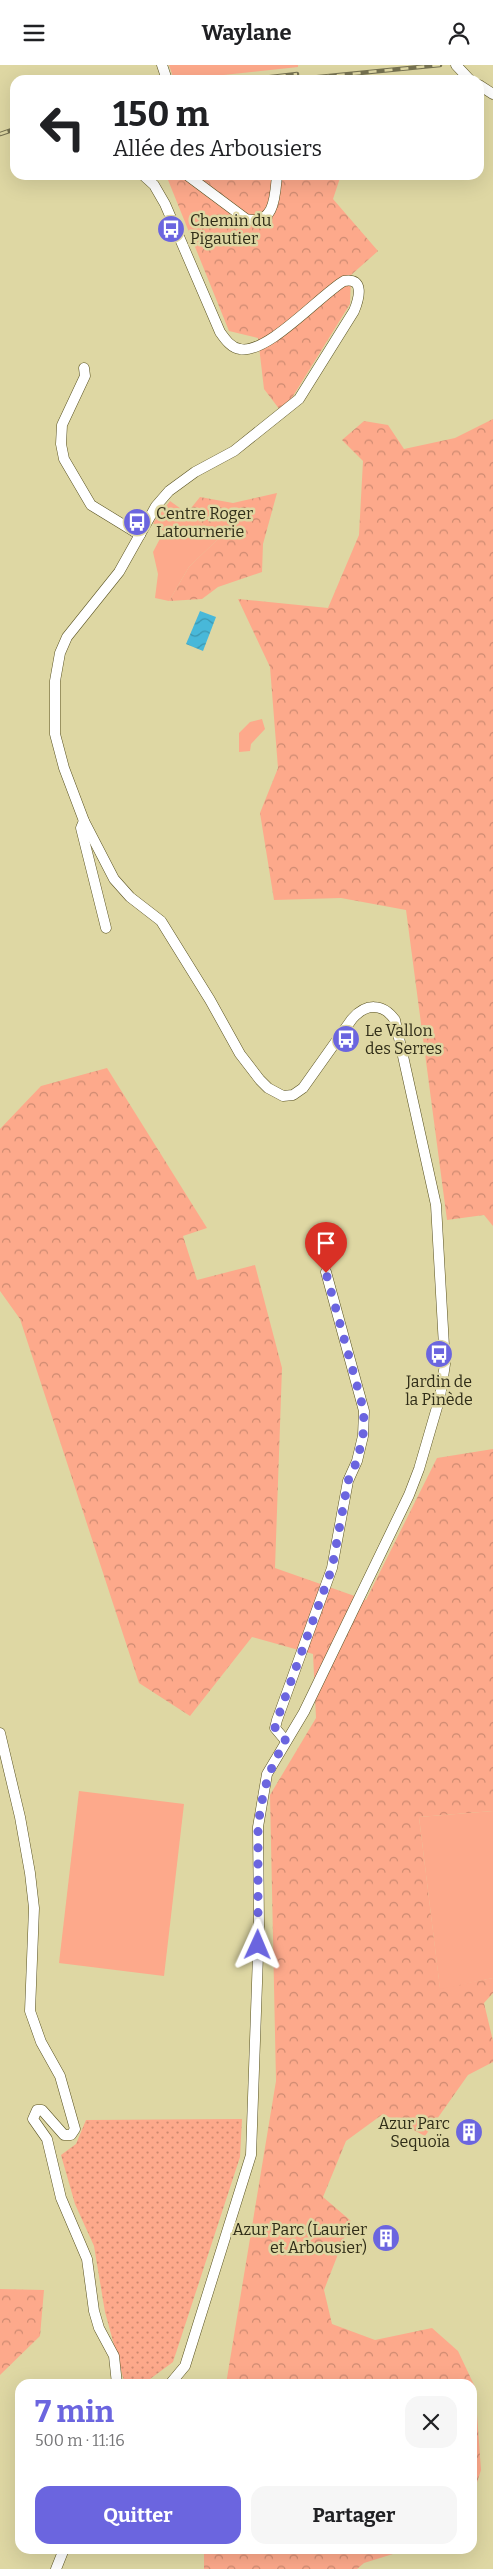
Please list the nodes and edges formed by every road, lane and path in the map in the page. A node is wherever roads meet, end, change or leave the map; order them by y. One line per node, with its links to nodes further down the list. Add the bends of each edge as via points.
1 (456, 65): 2 (street)
2 (465, 75)
3 (148, 180): 7 (street, via 165,203 220,332 231,345 239,349 258,347 344,281 351,279 359,289 354,311 299,399 234,451 195,472 169,491 156,506)
4 (194, 180): 5 (street, via 246,219 257,221 270,211)
5 (277, 180)
6 (84, 369): 7 (street, via 85,376 62,425 64,459 91,505)
7 (140, 535): 8 (street, via 119,572 67,637 60,653 53,710 55,734)
8 (84, 821): 9 (street, via 82,828); 12 (street, via 114,879 130,897 161,921 240,1054 274,1093 293,1095 303,1088 362,1009 381,1007 389,1012 395,1020 423,1142 436,1205 445,1365 440,1397 409,1495 304,1712)
9 (106, 928)
10 (326, 1273): 12 (street, via 364,1411 363,1436 348,1481 332,1568 277,1720 275,1728)
11 (0, 1733): 13 (street, via 20,1817 34,1908 30,2011 41,2042 60,2076 75,2129 71,2135 64,2135 42,2110 37,2110 33,2119 47,2139 62,2198 87,2259 94,2311 114,2356)
12 (286, 1741): 14 (street, via 267,1774 258,1827 259,1925 249,2167 185,2366)
13 (116, 2379)
14 (174, 2379)
15 (62, 2554): 16 (street)
16 (56, 2569)

